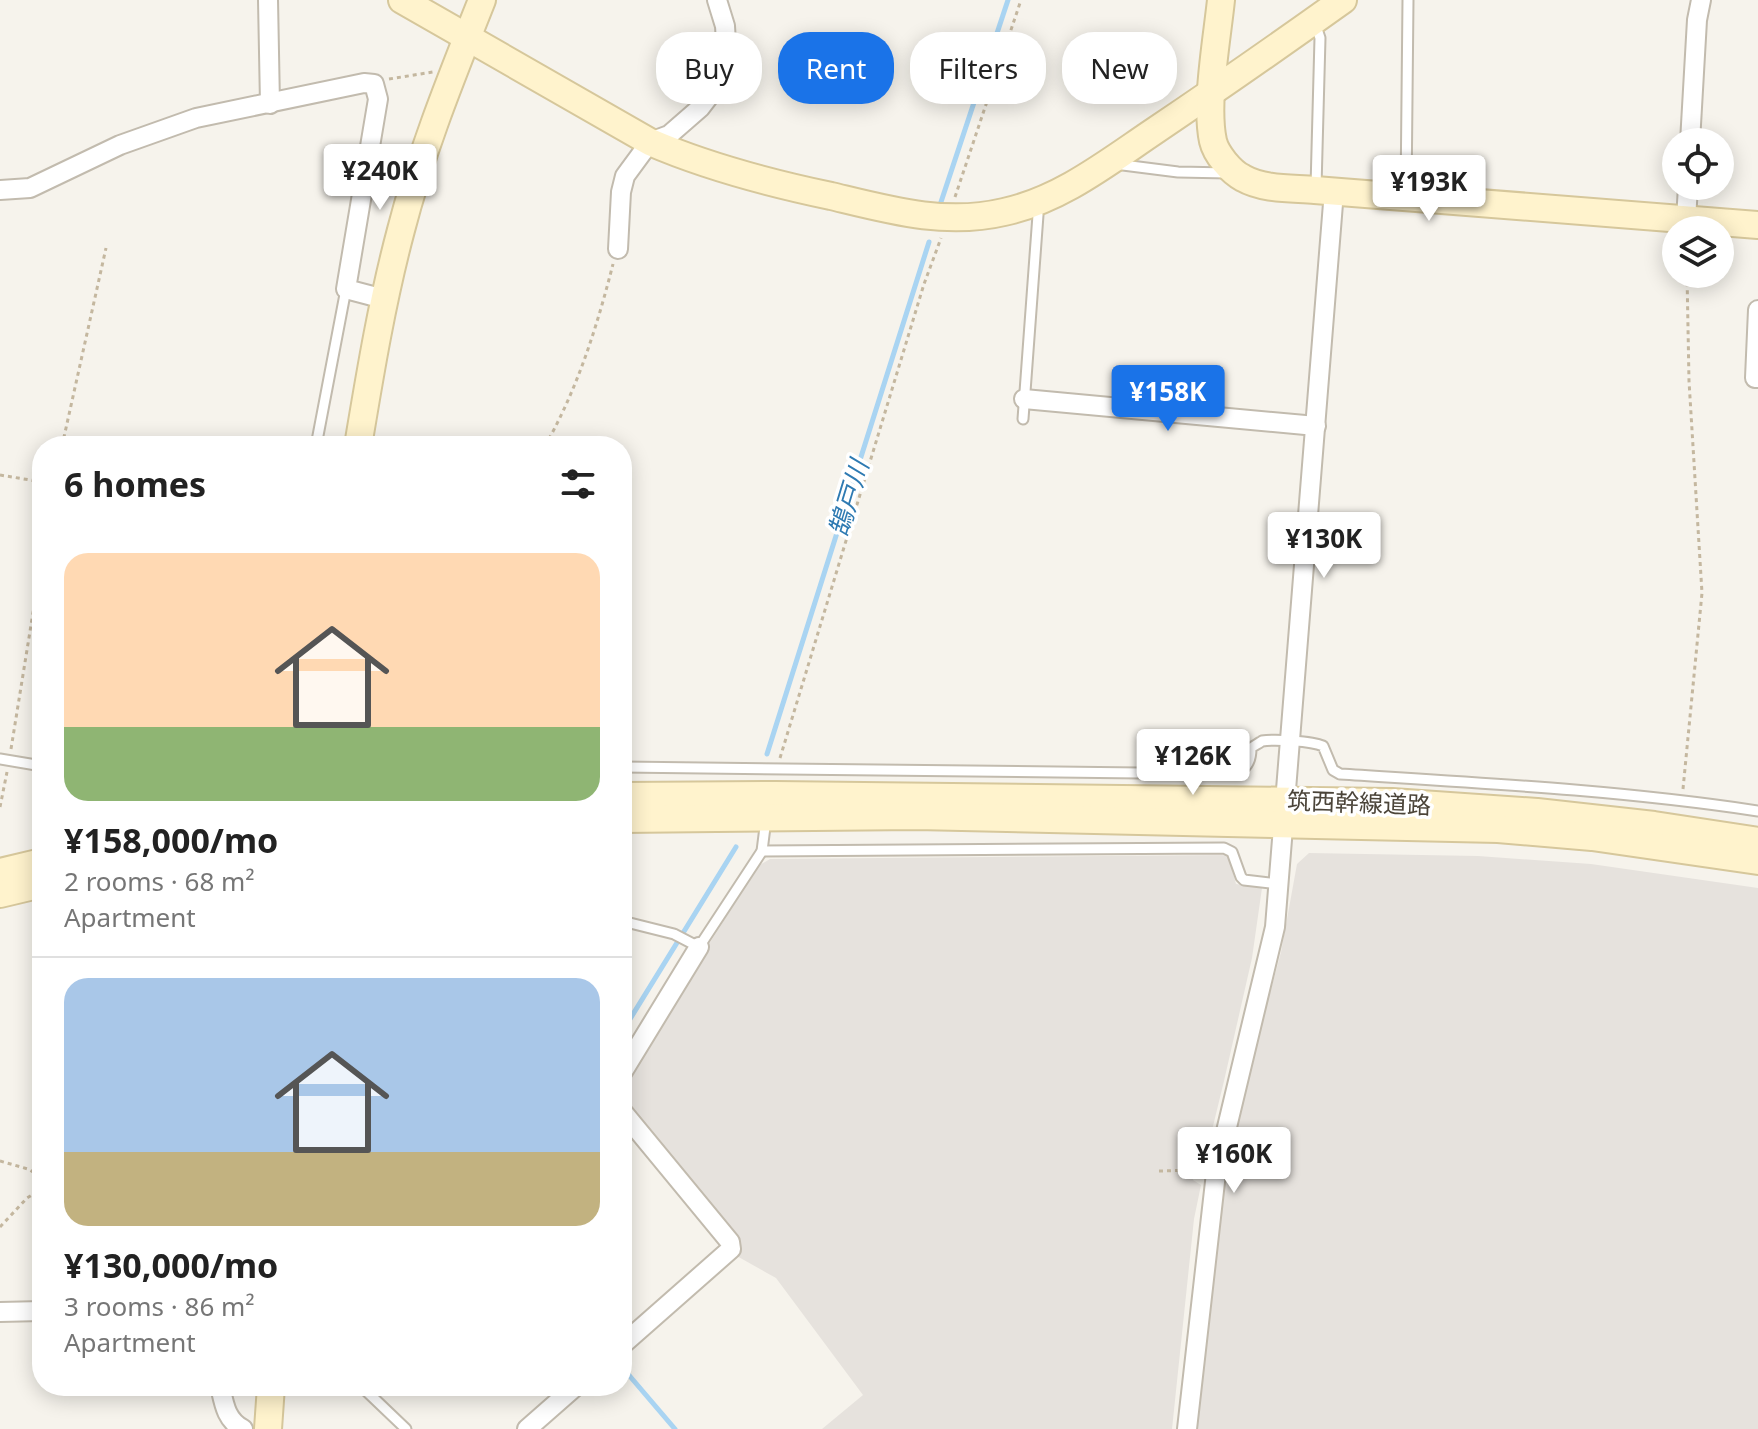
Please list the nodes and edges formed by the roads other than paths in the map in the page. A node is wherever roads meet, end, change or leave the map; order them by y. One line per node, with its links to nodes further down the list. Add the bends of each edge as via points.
1 (268, 0): 11 (street)
2 (402, 0): 9 (street)
3 (482, 0): 9 (street)
4 (717, 0): 13 (street, via 726,42 720,82 669,135)
5 (1221, 0): 10 (street)
6 (1408, 0): 18 (lane)
7 (1701, 0): 12 (street)
8 (1331, 7): 10 (street); 17 (lane, via 1320,38)
9 (467, 38): 13 (street); 25 (street, via 425,151)
10 (1213, 92): 14 (street); 15 (street, via 1214,144)
11 (270, 104): 16 (street, via 196,118 120,145 30,188); 24 (street, via 374,84 378,99)
12 (1691, 128)
13 (650, 142): 19 (street, via 736,173 922,217 948,219); 23 (street, via 625,176)
14 (1108, 162): 15 (lane); 19 (street)
15 (1238, 174): 17 (street, via 1267,186)
16 (0, 190)
17 (1325, 191): 18 (street); 30 (street)
18 (1406, 196): 20 (street)
19 (1036, 203): 28 (lane)
20 (1662, 218)
21 (1734, 223): 22 (street)
22 (1758, 225)
23 (618, 249)
24 (346, 289): 25 (street); 31 (lane)
25 (384, 299): 32 (street)
26 (1758, 310): 27 (street)
27 (1758, 378)
28 (1024, 399): 29 (lane); 30 (street)
29 (1023, 419)
30 (1316, 426): 33 (street)
31 (318, 436)
32 (360, 436)
33 (1290, 742): 37 (lane, via 1262,741 1251,748 1246,767 1223,774); 39 (street); 40 (lane, via 1323,746 1340,774 1586,790)
34 (4, 759): 35 (lane)
35 (32, 764)
36 (632, 769): 37 (lane)
37 (773, 793): 38 (street, 筑西幹線道路); 39 (street, 筑西幹線道路); 41 (street, 筑西幹線道路); 43 (lane)
38 (632, 796)
39 (1285, 811): 42 (street, 筑西幹線道路, via 1392,802 1537,812); 44 (street, 筑西幹線道路, via 1592,837); 47 (street)
40 (1758, 811)
41 (632, 817)
42 (1758, 841)
43 (762, 851): 47 (lane, via 1224,848 1232,852 1244,880); 51 (lane)
44 (1758, 861)
45 (32, 864): 46 (street)
46 (0, 872)
47 (1279, 884): 65 (street, via 1272,945 1216,1173)
48 (32, 886): 49 (street)
49 (0, 894)
50 (632, 924): 51 (lane)
51 (699, 947): 52 (street)
52 (632, 1057)
53 (632, 1123): 56 (street, via 731,1249)
54 (32, 1311): 55 (street)
55 (0, 1312)
56 (632, 1336)
57 (222, 1396): 61 (street, via 225,1410)
58 (270, 1396): 62 (street)
59 (371, 1396): 63 (lane)
60 (565, 1396): 64 (street)
61 (243, 1429)
62 (268, 1429)
63 (406, 1429)
64 (527, 1429)
65 (1187, 1429)

